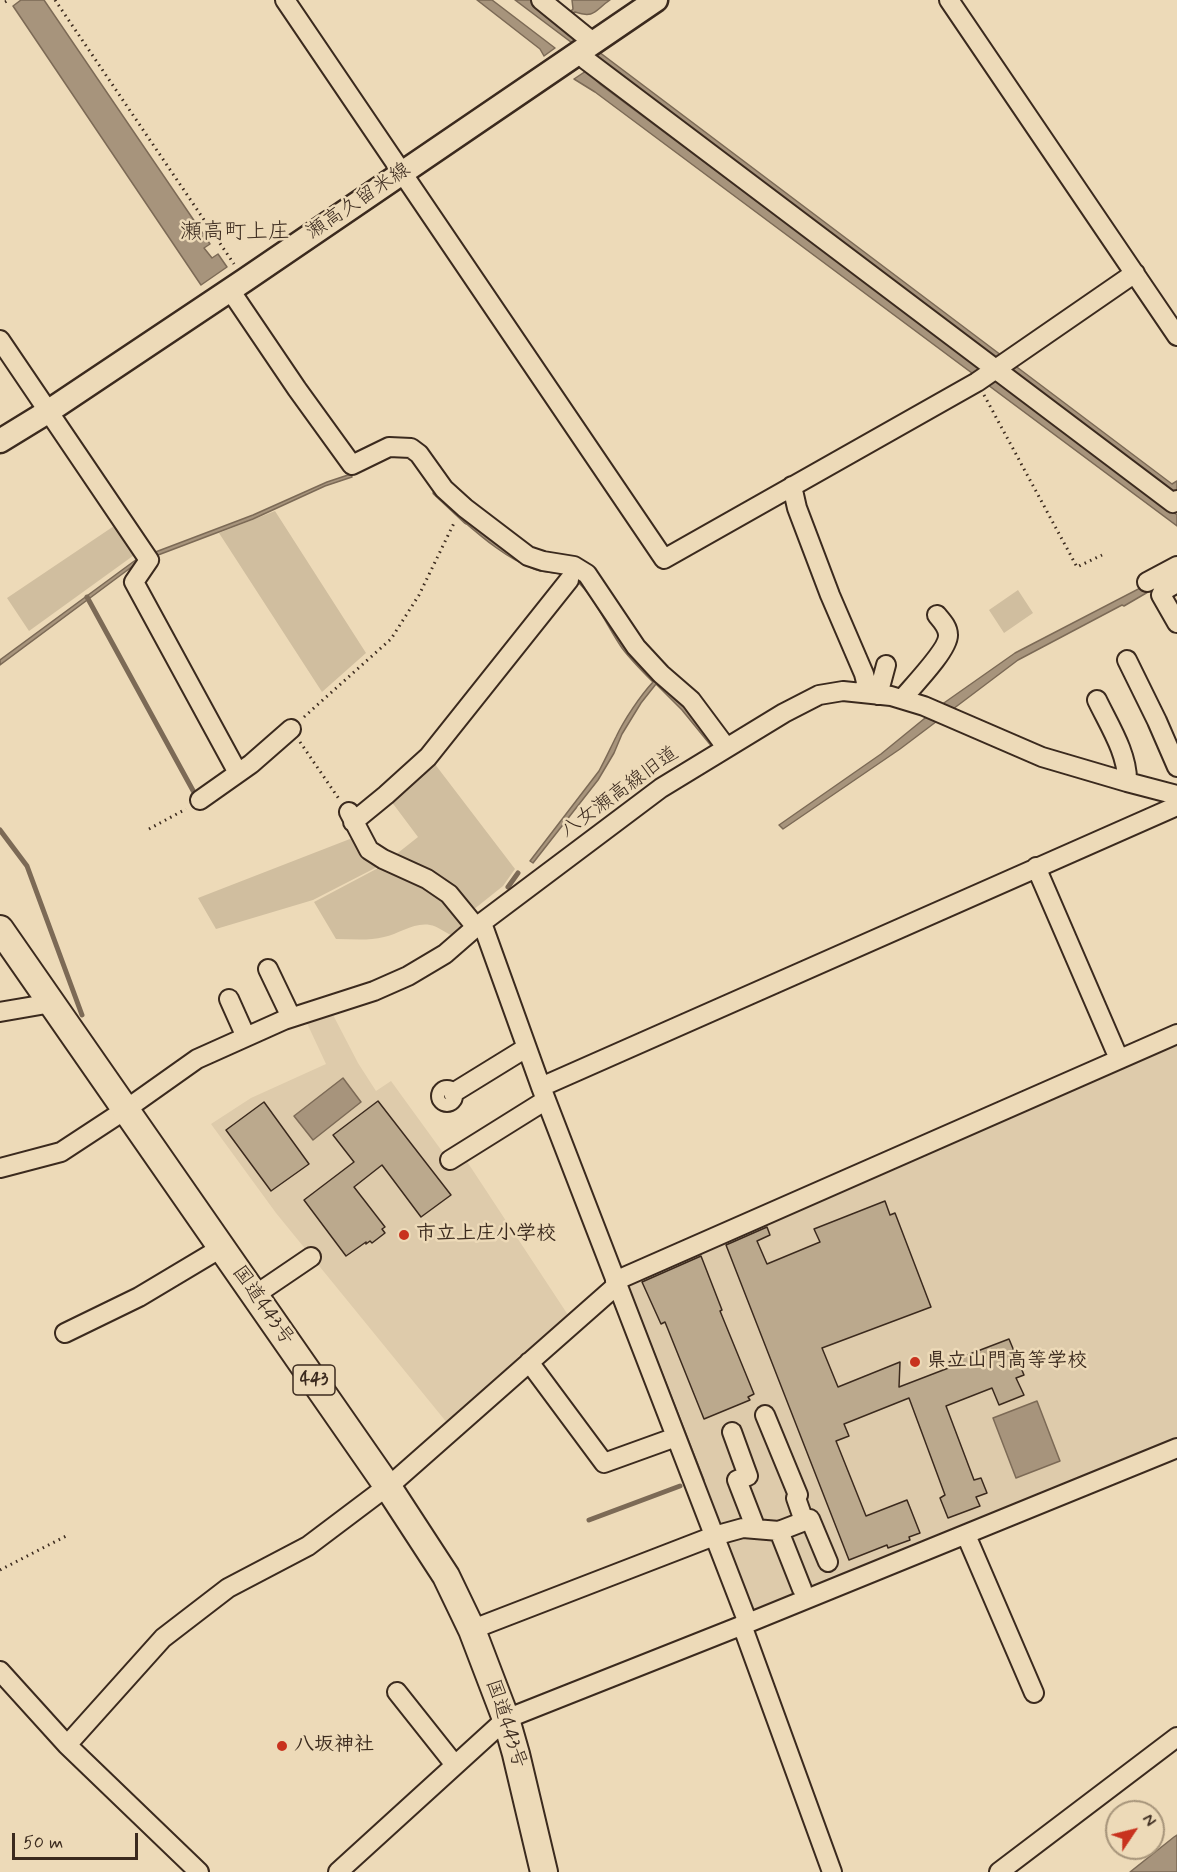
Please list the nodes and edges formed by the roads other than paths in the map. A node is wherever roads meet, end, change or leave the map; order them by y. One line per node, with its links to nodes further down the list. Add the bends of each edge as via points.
1 (285, 0): 6 (street)
2 (541, 0): 5 (street)
3 (656, 0): 5 (main road, 瀬高久留米線)
4 (949, 0): 7 (street)
5 (586, 52): 6 (main road, 瀬高久留米線); 11 (street)
6 (402, 172): 8 (main road, 瀬高久留米線); 14 (street, via 664,559)
7 (1135, 273): 9 (street); 11 (street)
8 (237, 285): 12 (main road, 瀬高久留米線); 28 (street, via 297,389 352,465 389,447 411,448 444,489 528,556 574,566 587,574 636,647 691,700)
9 (1177, 336)
10 (0, 340): 12 (street)
11 (995, 370): 14 (street); 15 (street)
12 (49, 411): 13 (main road, 瀬高久留米線); 30 (street, via 149,560 134,582)
13 (0, 441)
14 (792, 486): 24 (street, via 830,595)
15 (1175, 502)
16 (1177, 566): 18 (street)
17 (569, 580): 36 (street, via 428,757 386,795 351,817 369,850 427,879 449,894)
18 (1147, 582)
19 (1177, 583): 21 (street, via 1161,595)
20 (937, 615): 25 (street, via 949,637)
21 (1177, 623)
22 (1127, 660): 29 (street)
23 (886, 665): 24 (street)
24 (871, 694): 25 (street, 八女瀬高線旧道); 28 (street, 八女瀬高線旧道, via 843,691 819,695)
25 (902, 699): 31 (street, 八女瀬高線旧道, via 1042,757)
26 (1097, 700): 31 (street, via 1125,760)
27 (291, 729): 30 (street)
28 (726, 747): 36 (street, 八女瀬高線旧道, via 661,788)
29 (1177, 767)
30 (238, 773): 33 (street)
31 (1127, 782): 32 (street, 八女瀬高線旧道)
32 (1177, 795)
33 (200, 800)
34 (1177, 806): 35 (street)
35 (1036, 867): 46 (street); 48 (street)
36 (479, 925): 42 (street, 八女瀬高線旧道, via 445,954 408,976); 45 (street)
37 (0, 929): 40 (highway, 国道443号 / 443)
38 (268, 969): 42 (street)
39 (229, 999): 44 (street)
40 (52, 1004): 41 (street); 49 (highway, 国道443号 / 443)
41 (0, 1012)
42 (291, 1017): 44 (street, 八女瀬高線旧道)
43 (1177, 1034): 46 (street)
44 (246, 1037): 49 (street, 八女瀬高線旧道, via 197,1059)
45 (526, 1048): 47 (street); 48 (street)
46 (1119, 1059): 54 (street)
47 (453, 1092)
48 (543, 1093): 50 (street); 54 (street)
49 (125, 1110): 51 (street, 八女瀬高線旧道, via 61,1152); 52 (highway, 国道443号 / 443)
50 (450, 1160)
51 (0, 1168)
52 (221, 1248): 55 (highway, 国道443号 / 443); 56 (street, via 139,1298)
53 (311, 1257): 55 (street)
54 (616, 1283): 57 (street); 60 (street)
55 (255, 1295): 62 (highway, 国道443号 / 443)
56 (65, 1333)
57 (530, 1362): 60 (street, via 604,1463); 62 (street)
58 (765, 1415): 63 (street, via 798,1495)
59 (732, 1432): 64 (street, via 748,1476 737,1480)
60 (676, 1437): 67 (street)
61 (1177, 1448): 66 (street)
62 (383, 1490): 75 (highway, 国道443号 / 443, via 446,1576); 77 (street, via 308,1546 228,1588 163,1638)
63 (804, 1521): 65 (street); 68 (street, via 810,1519)
64 (756, 1529): 65 (street); 67 (street, via 743,1528)
65 (779, 1531): 69 (street)
66 (966, 1535): 70 (street); 74 (street)
67 (714, 1536): 70 (street); 71 (street)
68 (828, 1562)
69 (801, 1588)
70 (745, 1624): 75 (street); 82 (street)
71 (481, 1626)
72 (1, 1675): 77 (street)
73 (397, 1692): 78 (street)
74 (1034, 1692)
75 (506, 1719): 78 (street); 81 (highway, 国道443号 / 443)
76 (1177, 1737): 83 (street)
77 (67, 1745): 79 (street)
78 (455, 1765): 80 (street)
79 (200, 1872)
80 (338, 1872)
81 (544, 1872)
82 (832, 1872)
83 (999, 1872)

